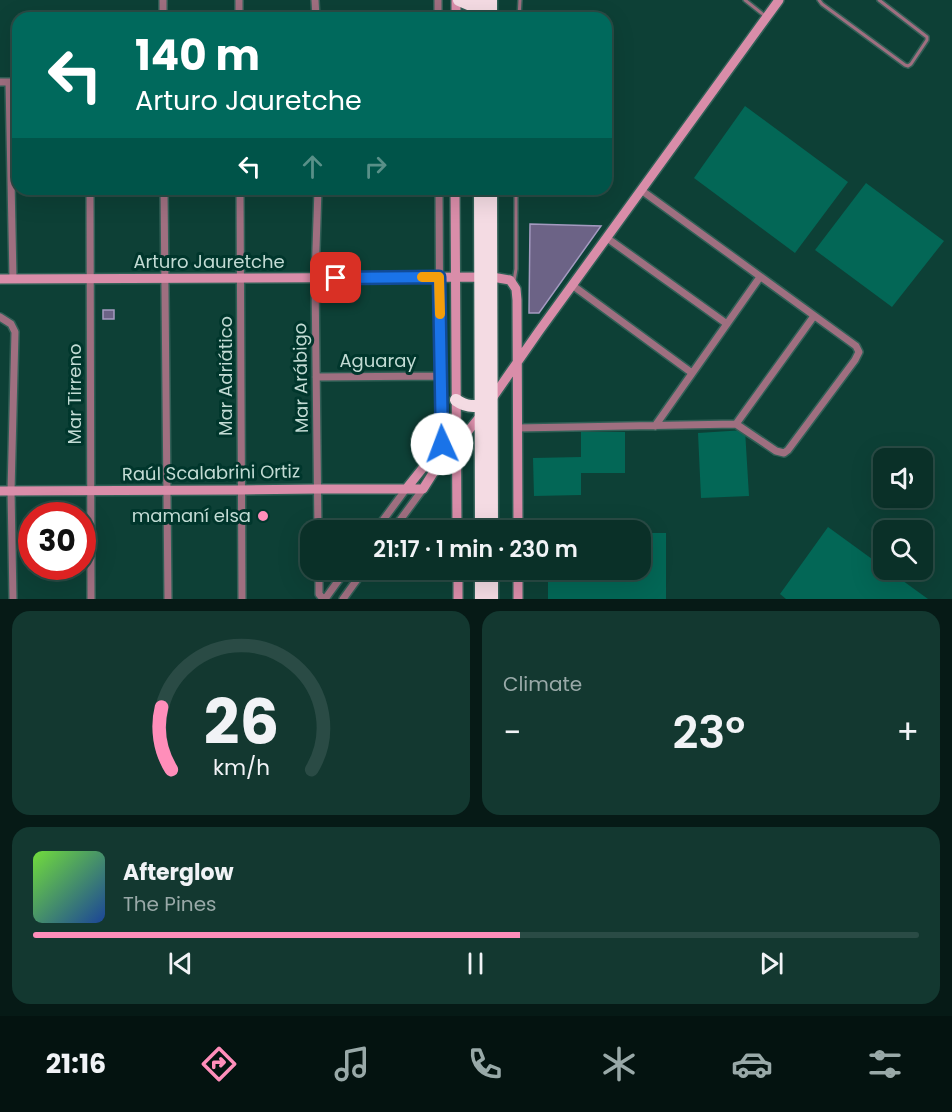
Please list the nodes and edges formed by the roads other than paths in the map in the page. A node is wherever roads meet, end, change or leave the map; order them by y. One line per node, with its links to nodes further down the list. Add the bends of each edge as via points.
1 (458, 0): 7 (highway)
2 (492, 0): 7 (highway)
3 (744, 0): 8 (lane)
4 (779, 0): 8 (main road)
5 (819, 0): 6 (lane, via 908,66 927,37)
6 (879, 0)
7 (484, 12)
8 (766, 17): 11 (main road)
9 (0, 82): 10 (street)
10 (9, 82): 29 (street)
11 (641, 189): 21 (main road); 25 (street)
12 (90, 195): 26 (street, Mar Tirreno)
13 (164, 195): 27 (street)
14 (240, 195): 30 (street, Mar Adriático)
15 (318, 195): 31 (street, Mar Arábigo)
16 (439, 195): 22 (street)
17 (455, 195): 23 (main road)
18 (480, 195): 24 (highway)
19 (491, 195): 24 (highway)
20 (516, 195): 32 (lane)
21 (607, 238): 33 (main road); 36 (street)
22 (439, 277): 23 (main road, Arturo Jauretche); 31 (main road, Arturo Jauretche); 42 (street)
23 (454, 277): 24 (main road, Arturo Jauretche); 43 (main road)
24 (486, 277): 32 (main road, Arturo Jauretche, via 510,279); 44 (highway)
25 (760, 277): 34 (street); 36 (street)
26 (90, 278): 27 (main road, Arturo Jauretche); 29 (main road, Arturo Jauretche); 58 (street, Mar Tirreno)
27 (166, 278): 30 (main road, Arturo Jauretche); 51 (street)
28 (0, 279): 29 (main road, Arturo Jauretche)
29 (13, 279)
30 (240, 279): 31 (main road, Arturo Jauretche); 55 (street, Mar Adriático)
31 (315, 279): 41 (street, Mar Arábigo)
32 (513, 283): 37 (main road)
33 (572, 285): 38 (main road); 40 (street)
34 (814, 316): 46 (street); 46 (street, via 856,346 859,352 855,360 784,453)
35 (0, 317): 57 (street, via 15,332)
36 (726, 324): 40 (street)
37 (517, 329): 38 (main road, via 530,336); 39 (main road)
38 (539, 331): 39 (main road)
39 (517, 364): 44 (main road); 48 (main road)
40 (692, 373): 47 (street)
41 (316, 376): 42 (street, Aguaray); 52 (street, Mar Arábigo)
42 (440, 376): 49 (street)
43 (456, 400): 44 (highway, via 467,406); 45 (main road)
44 (484, 407): 50 (main road); 63 (highway); 64 (highway)
45 (456, 422): 49 (main road); 50 (main road)
46 (736, 423): 47 (street)
47 (655, 426): 48 (street)
48 (518, 428): 65 (main road)
49 (442, 444): 53 (main road)
50 (456, 446): 54 (main road); 62 (main road)
51 (167, 489): 55 (main road, Raúl Scalabrini Ortiz); 58 (main road, Raúl Scalabrini Ortiz); 75 (street)
52 (317, 489): 53 (main road, Raúl Scalabrini Ortiz); 55 (main road, Raúl Scalabrini Ortiz); 59 (street, Mar Arábigo)
53 (406, 489): 54 (main road, Raúl Scalabrini Ortiz); 60 (street)
54 (423, 489): 61 (street)
55 (241, 490): 76 (street, Mar Adriático)
56 (0, 491): 57 (main road, Raúl Scalabrini Ortiz)
57 (11, 491): 58 (main road, Raúl Scalabrini Ortiz); 73 (street)
58 (90, 491): 74 (street, Mar Tirreno)
59 (318, 520)
60 (383, 520)
61 (400, 520)
62 (457, 520)
63 (481, 520)
64 (491, 520)
65 (518, 520)
66 (319, 580): 77 (street)
67 (338, 580): 77 (street)
68 (357, 580): 78 (street)
69 (458, 580): 79 (main road)
70 (481, 580): 80 (highway)
71 (492, 580): 81 (highway)
72 (518, 580): 82 (main road)
73 (13, 599)
74 (91, 599)
75 (168, 599)
76 (242, 599)
77 (324, 599)
78 (343, 599)
79 (458, 599)
80 (481, 599)
81 (492, 599)
82 (518, 599)

